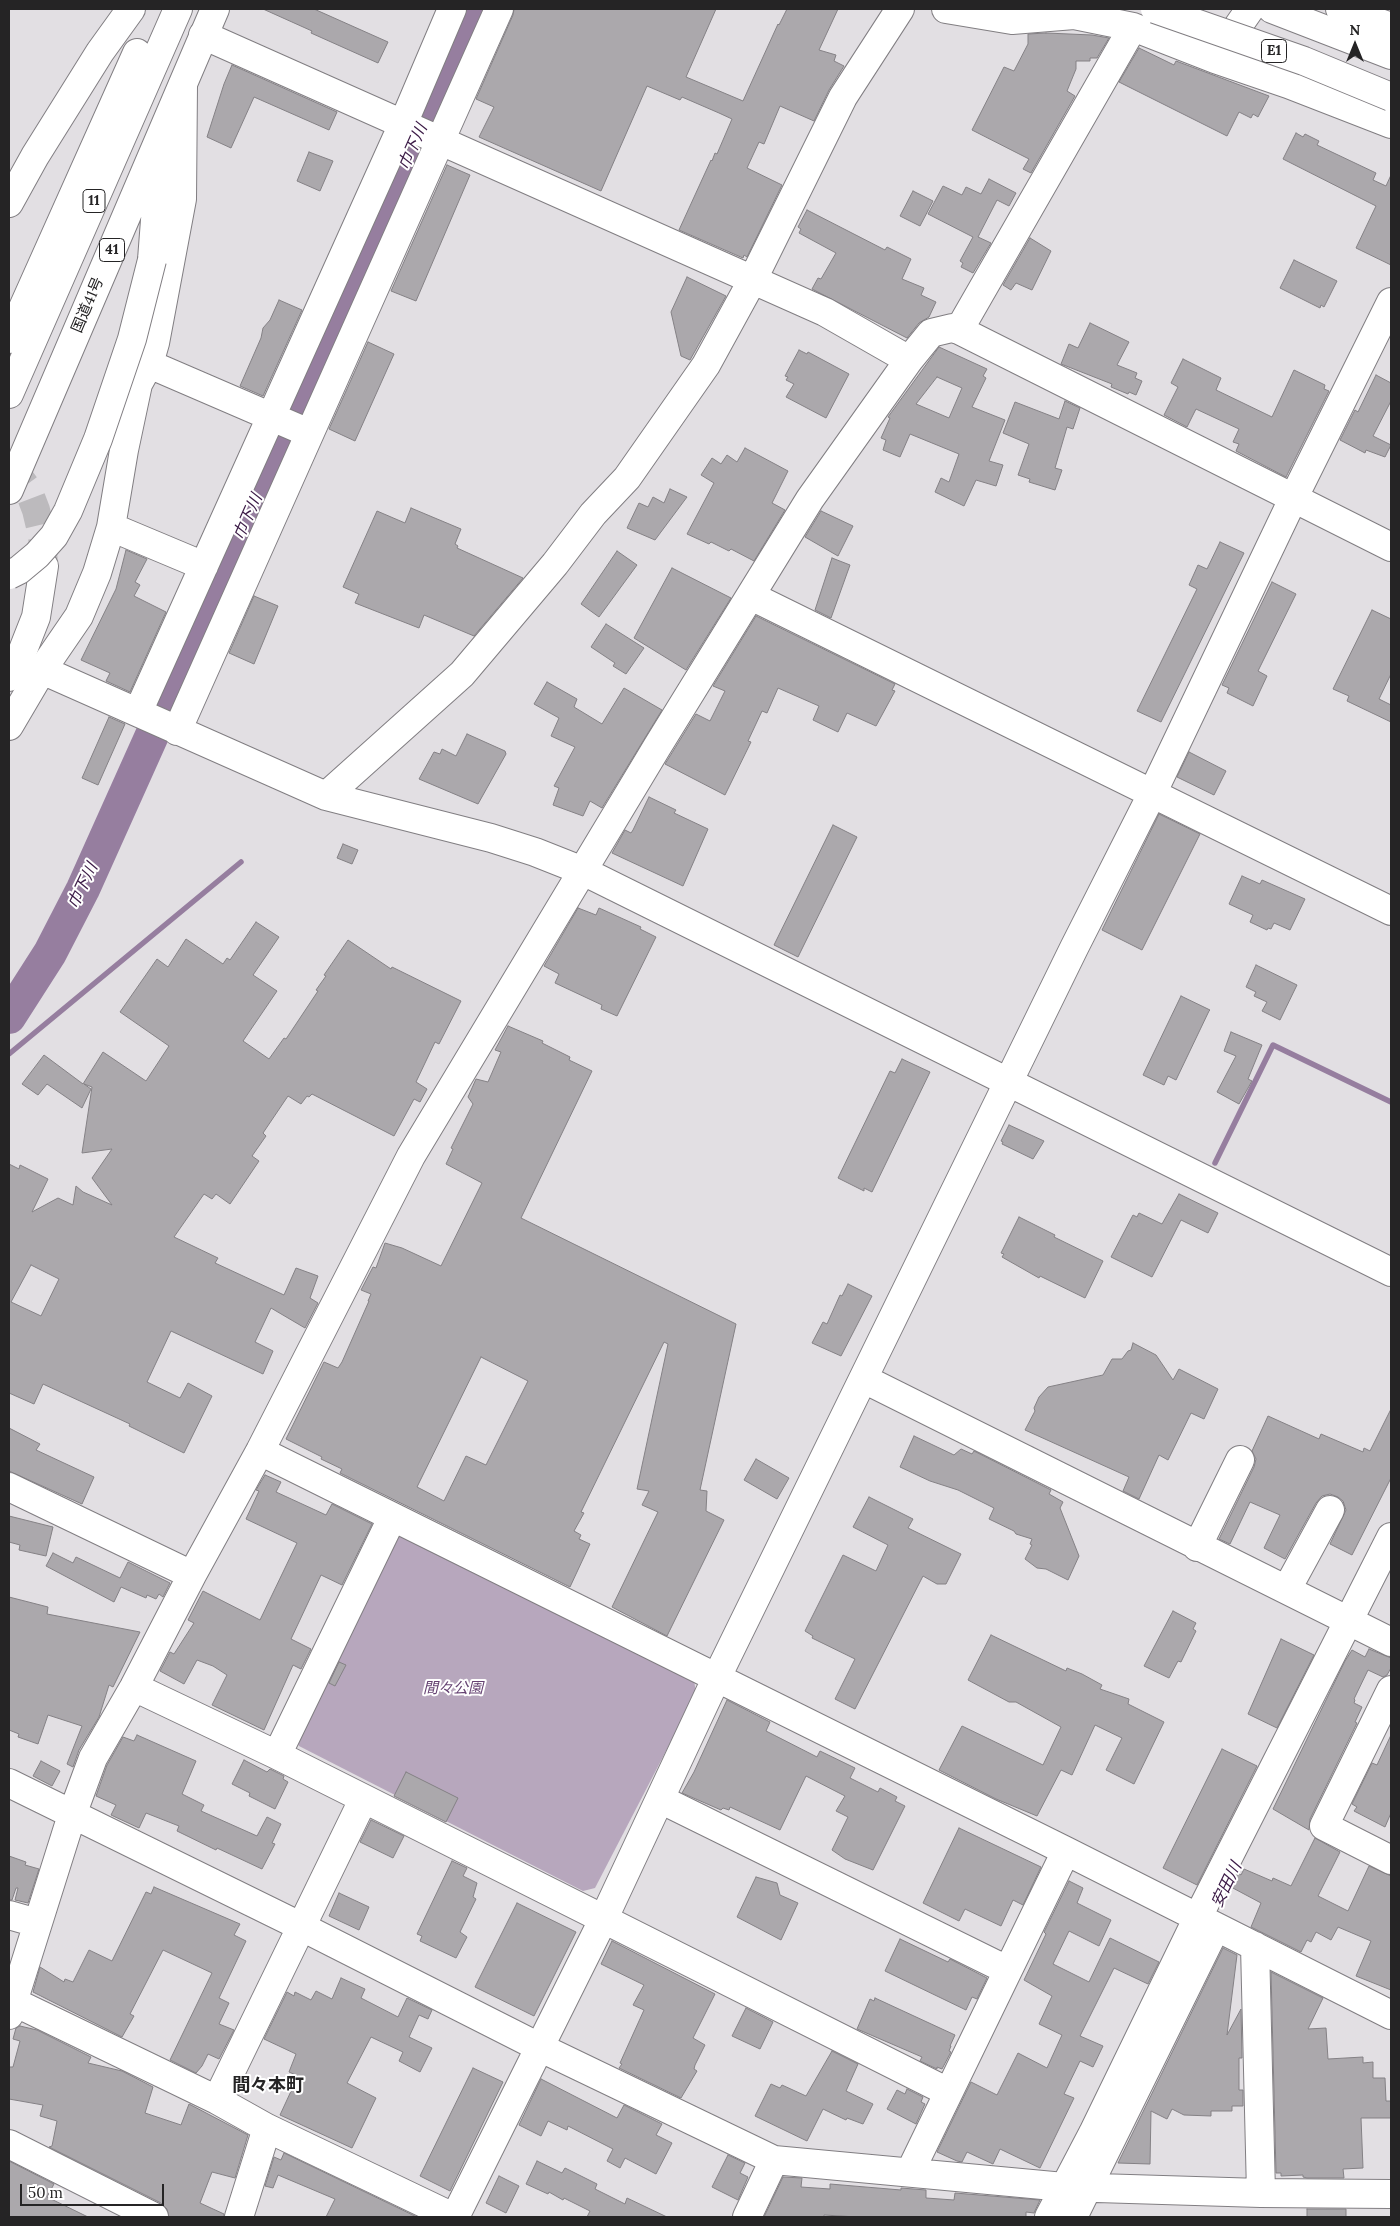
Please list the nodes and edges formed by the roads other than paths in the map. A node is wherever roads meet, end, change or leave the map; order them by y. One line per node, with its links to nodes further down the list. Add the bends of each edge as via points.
1 (131, 9): 24 (main road, via 100,52)
2 (158, 9): 28 (main road)
3 (178, 9): 31 (main road, 11)
4 (215, 9): 15 (main road, 国道41号 / 41)
5 (452, 9): 20 (main road)
6 (499, 9): 23 (main road)
7 (900, 9): 25 (main road, via 843,97)
8 (946, 9): 13 (main road, via 1012,20 1074,15)
9 (1155, 9): 19 (main road, E1, bridge, via 1304,61)
10 (1250, 9): 17 (main road)
11 (1272, 9): 16 (main road)
12 (1340, 9): 14 (main road)
13 (1134, 27): 17 (main road); 27 (main road)
14 (1391, 27)
15 (203, 35): 18 (main road, 国道41号 / 41); 20 (main road)
16 (1391, 55)
17 (1215, 59): 21 (main road)
18 (183, 85): 22 (main road, 国道41号 / 41); 30 (main road, via 182,199)
19 (1391, 97)
20 (403, 124): 23 (main road); 32 (main road)
21 (1391, 124)
22 (162, 133): 34 (main road, 国道41号 / 41); 39 (main road, bridge, via 152,260 132,339 101,430 54,536 37,555)
23 (440, 140): 25 (main road); 33 (main road)
24 (9, 203)
25 (752, 280): 29 (main road, via 825,312); 48 (main road, via 706,365 628,478 593,514 462,674)
26 (1391, 302): 35 (main road)
27 (959, 330): 29 (main road, via 952,328 931,333); 35 (main road)
28 (9, 339)
29 (909, 360): 40 (main road, via 810,499)
30 (149, 364): 32 (main road); 36 (main road, via 138,384)
31 (9, 394)
32 (270, 416): 33 (main road); 38 (main road)
33 (309, 433): 46 (main road)
34 (9, 490)
35 (1293, 499): 37 (main road); 47 (main road)
36 (111, 527): 38 (main road); 42 (main road, via 79,616)
37 (1391, 547)
38 (204, 566): 44 (main road)
39 (9, 575)
40 (751, 596): 47 (main road); 49 (main road)
41 (9, 648): 43 (main road, via 25,621 43,575 36,617)
42 (42, 670): 44 (main road); 45 (main road)
43 (9, 677)
44 (138, 712): 46 (main road)
45 (9, 726)
46 (177, 731): 48 (main road)
47 (1152, 794): 50 (main road); 51 (main road)
48 (326, 796): 49 (main road, via 491,838)
49 (583, 871): 51 (main road); 54 (main road, via 411,1156)
50 (1391, 911)
51 (1009, 1084): 52 (main road); 53 (main road)
52 (1391, 1272)
53 (864, 1379): 60 (main road); 65 (main road)
54 (260, 1451): 58 (main road); 61 (main road)
55 (1240, 1460): 60 (main road)
56 (9, 1487): 61 (main road)
57 (1330, 1510): 62 (main road)
58 (392, 1518): 65 (main road); 68 (main road)
59 (1391, 1537): 63 (main road)
60 (1197, 1547): 62 (main road)
61 (192, 1575): 66 (main road)
62 (1287, 1589): 63 (main road)
63 (1355, 1624): 64 (main road); 77 (main road)
64 (1391, 1642)
65 (716, 1679): 70 (main road); 73 (main road)
66 (134, 1687): 68 (main road); 72 (main road, via 93,1758)
67 (1391, 1690): 74 (main road, via 1324,1826)
68 (277, 1756): 71 (main road)
69 (9, 1783): 72 (main road)
70 (660, 1799): 76 (main road); 81 (main road)
71 (363, 1800): 76 (main road); 79 (main road)
72 (72, 1815): 78 (main road); 79 (main road)
73 (1066, 1851): 77 (main road); 81 (main road)
74 (1391, 1860)
75 (9, 1915): 78 (main road)
76 (604, 1918): 84 (main road); 85 (main road)
77 (1207, 1922): 80 (main road); 91 (main road)
78 (37, 1923): 82 (main road)
79 (300, 1926): 84 (main road); 86 (main road)
80 (1255, 1946): 83 (main road); 92 (main road)
81 (1008, 1970): 85 (main road)
82 (10, 2008): 86 (main road)
83 (1391, 2015)
84 (539, 2047): 89 (main road); 96 (main road)
85 (948, 2092): 90 (main road)
86 (217, 2100): 87 (main road)
87 (267, 2128): 95 (main road); 96 (main road)
88 (9, 2144): 94 (main road)
89 (774, 2160): 90 (main road); 97 (main road)
90 (910, 2172): 91 (main road)
91 (1076, 2187): 92 (main road); 98 (main road); 99 (main road)
92 (1261, 2193): 93 (main road)
93 (1391, 2194)
94 (154, 2217)
95 (238, 2217)
96 (454, 2217)
97 (747, 2217)
98 (1049, 2217)
99 (1073, 2217)

